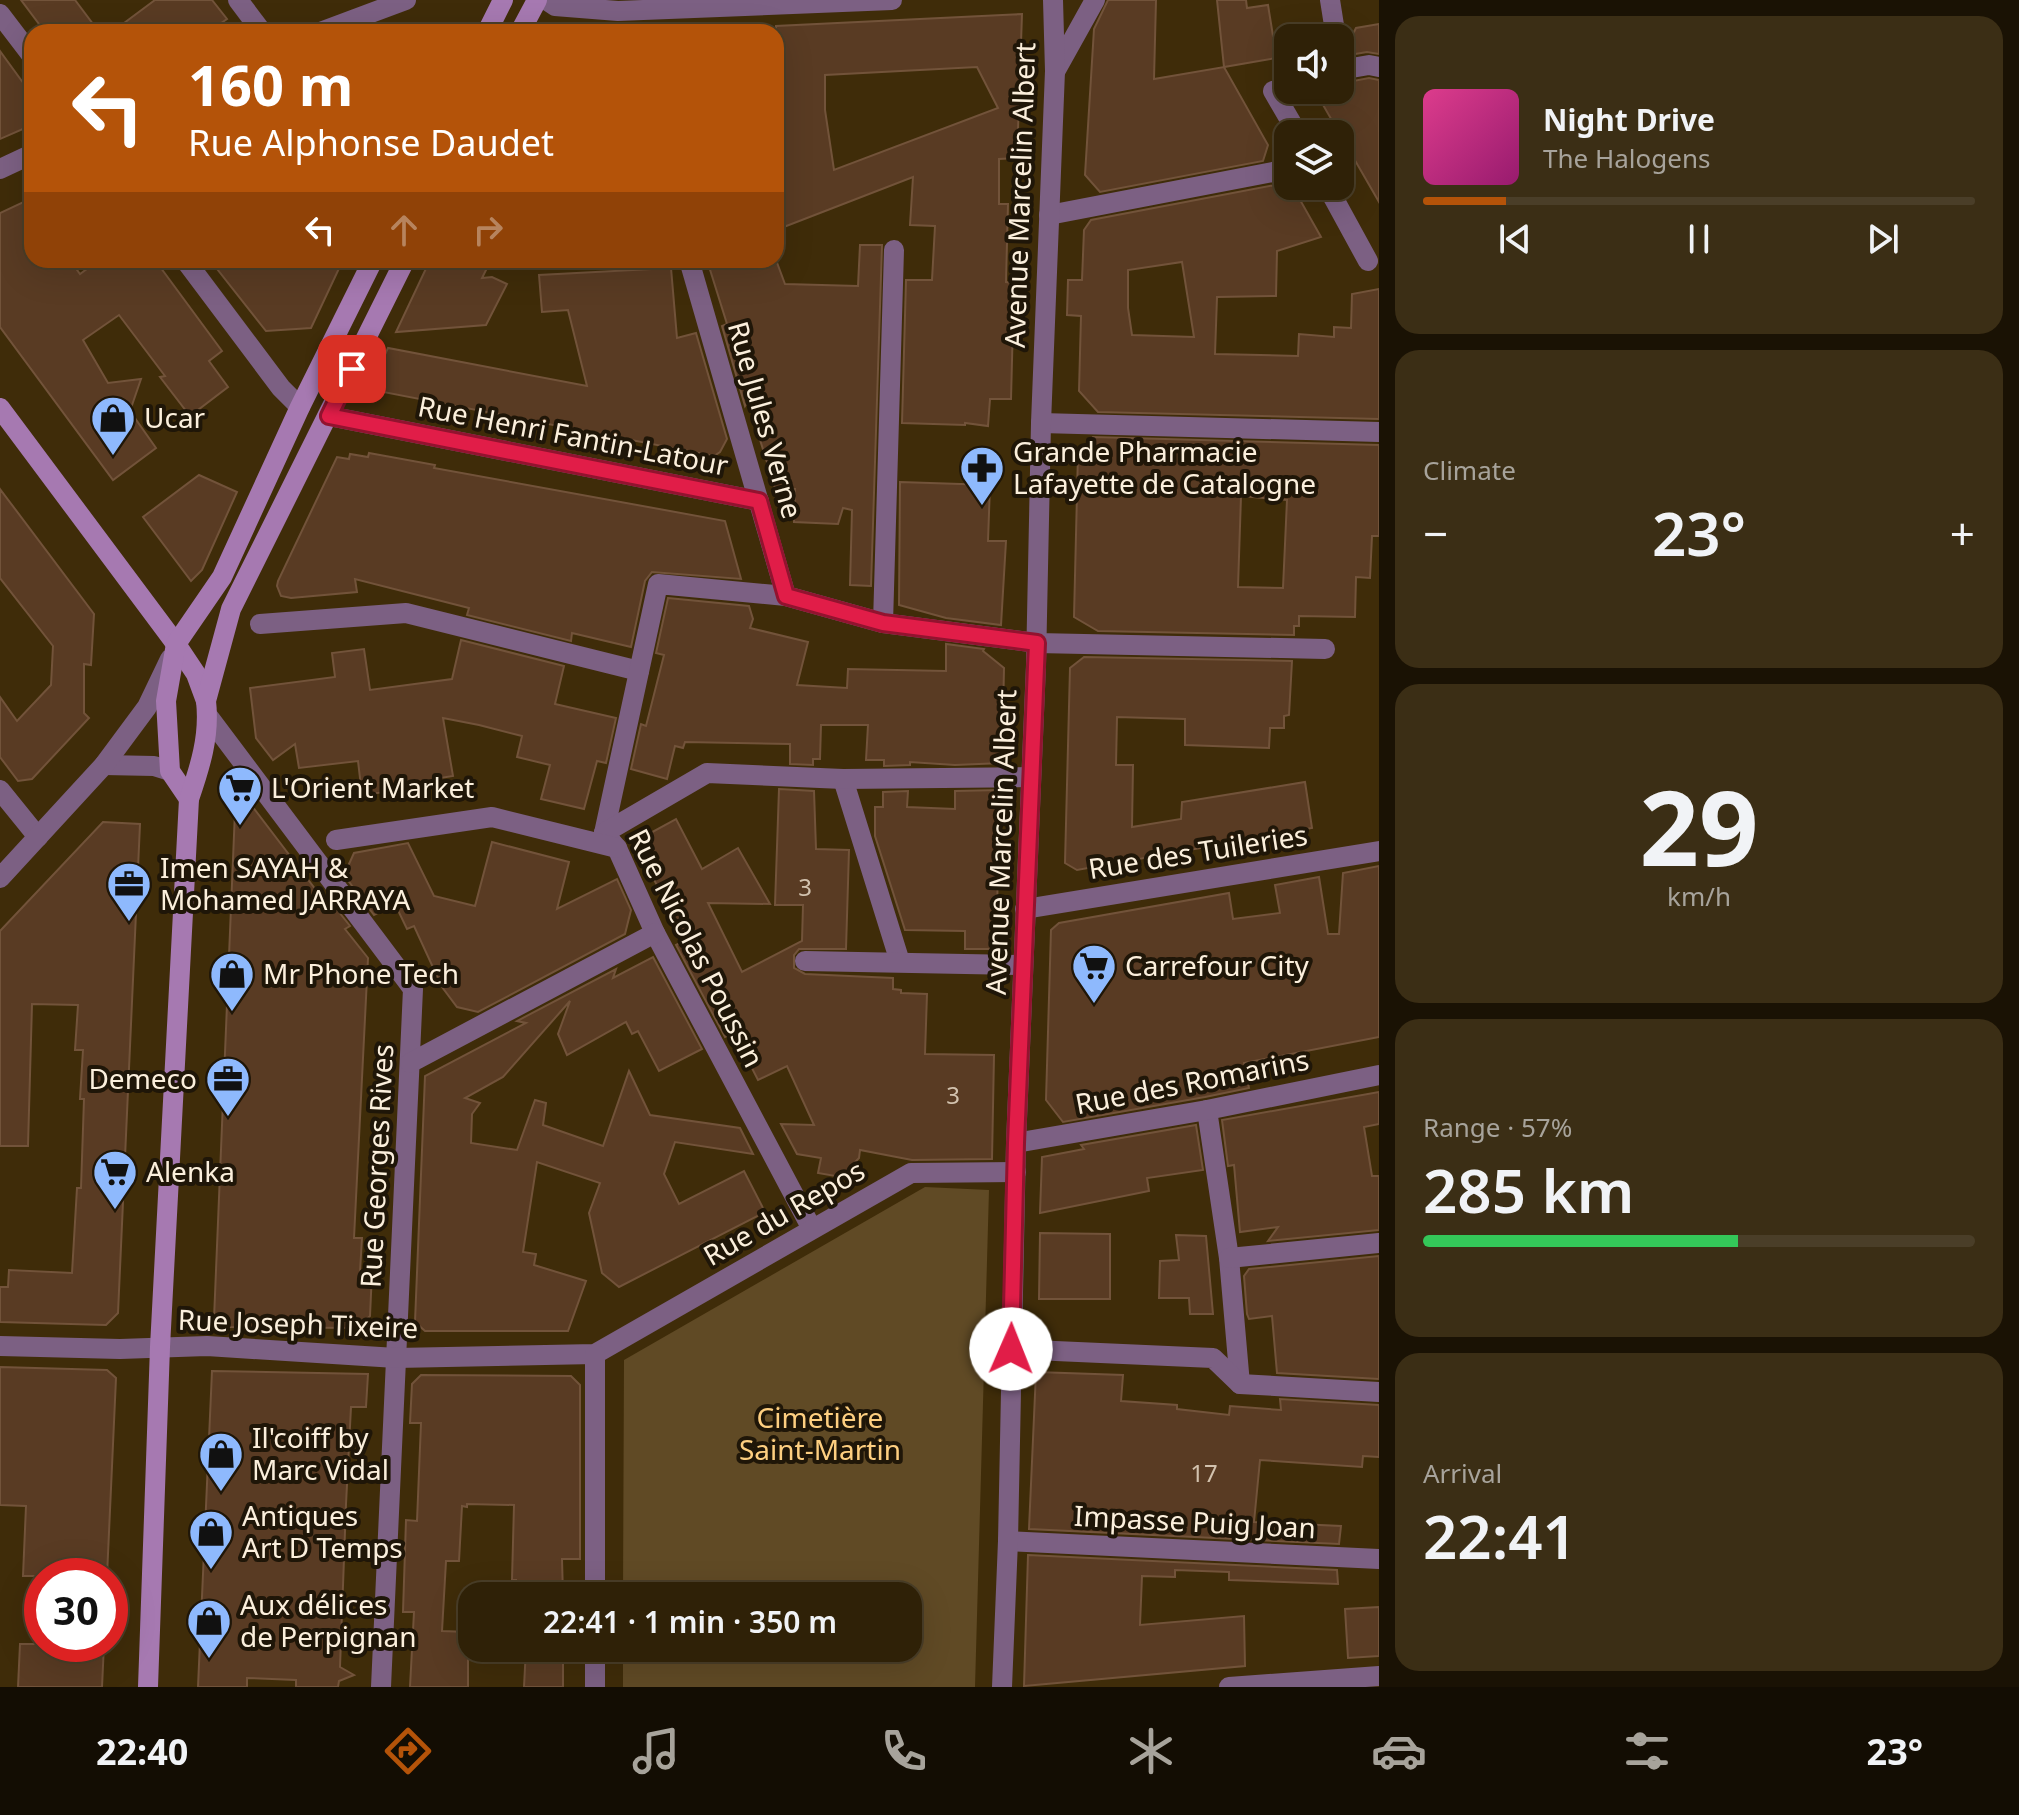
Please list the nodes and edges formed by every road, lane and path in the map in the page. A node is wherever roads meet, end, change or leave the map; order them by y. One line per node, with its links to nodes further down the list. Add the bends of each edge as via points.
1 (238, 0): 12 (street)
2 (406, 0): 13 (street)
3 (503, 0): 14 (main road)
4 (537, 0): 15 (main road)
5 (546, 0): 10 (street, via 555,6)
6 (892, 0): 10 (street)
7 (1053, 0): 20 (street, Avenue Marcelin Albert)
8 (1095, 0): 20 (street)
9 (1330, 0): 16 (street)
10 (616, 5)
11 (0, 14): 17 (street)
12 (256, 24)
13 (342, 24)
14 (491, 24)
15 (524, 24)
16 (1334, 24)
17 (24, 46)
18 (1354, 66): 19 (street)
19 (1379, 67)
20 (1055, 71): 25 (street, Avenue Marcelin Albert)
21 (24, 158): 22 (street)
22 (0, 169)
23 (1274, 172): 25 (street)
24 (1335, 200): 27 (street)
25 (1049, 215): 35 (street, Avenue Marcelin Albert)
26 (894, 250): 39 (street)
27 (1368, 261)
28 (191, 268): 32 (street)
29 (369, 268): 32 (main road)
30 (401, 268): 34 (main road)
31 (691, 268): 37 (street, Rue Jules Verne)
32 (300, 407): 42 (main road, via 222,577)
33 (0, 408): 42 (main road)
34 (329, 416): 37 (street, Rue Henri Fantin-Latour); 45 (main road, via 231,609)
35 (1041, 423): 36 (street); 41 (street, Avenue Marcelin Albert)
36 (1379, 432)
37 (759, 501): 38 (street, Rue Jules Verne)
38 (786, 596): 39 (street); 44 (street, Rue Nicolas Poussin, via 658,584)
39 (883, 623): 41 (street)
40 (260, 624): 44 (street, via 406,613)
41 (1037, 643): 43 (street); 48 (street, Avenue Marcelin Albert)
42 (176, 644): 45 (main road, via 196,674); 46 (street, via 147,707); 47 (main road, via 166,701)
43 (1325, 649)
44 (639, 671): 54 (street, Rue Nicolas Poussin)
45 (207, 709): 51 (main road, via 203,758); 62 (street, Rue Georges Rives, via 413,989)
46 (104, 765): 47 (street); 52 (street)
47 (170, 771): 51 (main road)
48 (1031, 777): 49 (street); 57 (street, Avenue Marcelin Albert)
49 (843, 779): 54 (street, via 707,773); 60 (street)
50 (0, 790): 52 (street)
51 (189, 799): 71 (main road)
52 (38, 837): 56 (street)
53 (336, 840): 54 (street, via 492,817)
54 (610, 841): 58 (street, Rue Nicolas Poussin)
55 (1379, 851): 57 (street, Rue des Tuileries)
56 (0, 878)
57 (1025, 909): 61 (street, Avenue Marcelin Albert)
58 (655, 933): 62 (street); 67 (street, Rue Nicolas Poussin)
59 (805, 961): 60 (street)
60 (900, 962): 61 (street)
61 (1023, 965): 65 (street, Avenue Marcelin Albert)
62 (410, 1063): 74 (street, Rue Georges Rives)
63 (1379, 1075): 64 (street, Rue des Romarins)
64 (1207, 1110): 65 (street, Rue des Romarins); 69 (street)
65 (1016, 1143): 66 (street, Avenue Marcelin Albert)
66 (1016, 1172): 67 (street, Rue du Repos, via 911,1173); 72 (street, Avenue Marcelin Albert)
67 (812, 1229): 73 (street, Rue du Repos)
68 (1379, 1243): 69 (street)
69 (1229, 1258): 75 (street)
70 (0, 1346): 71 (street, Rue Joseph Tixeire)
71 (160, 1347): 74 (street, Rue Joseph Tixeire); 84 (main road)
72 (1011, 1349): 75 (street, via 1213,1358); 77 (street, Avenue Marcelin Albert)
73 (595, 1354): 74 (street, Rue Joseph Tixeire); 79 (street)
74 (396, 1358): 85 (street, Rue Georges Rives)
75 (1240, 1384): 76 (street)
76 (1379, 1392)
77 (1008, 1541): 78 (street, Impasse Puig Joan); 87 (street, Avenue Marcelin Albert)
78 (1379, 1559)
79 (595, 1582)
80 (595, 1662): 86 (street)
81 (1379, 1676): 82 (street)
82 (1335, 1683): 83 (street)
83 (1252, 1686): 88 (street)
84 (148, 1687)
85 (381, 1687)
86 (595, 1687)
87 (1002, 1687)
88 (1229, 1687)

